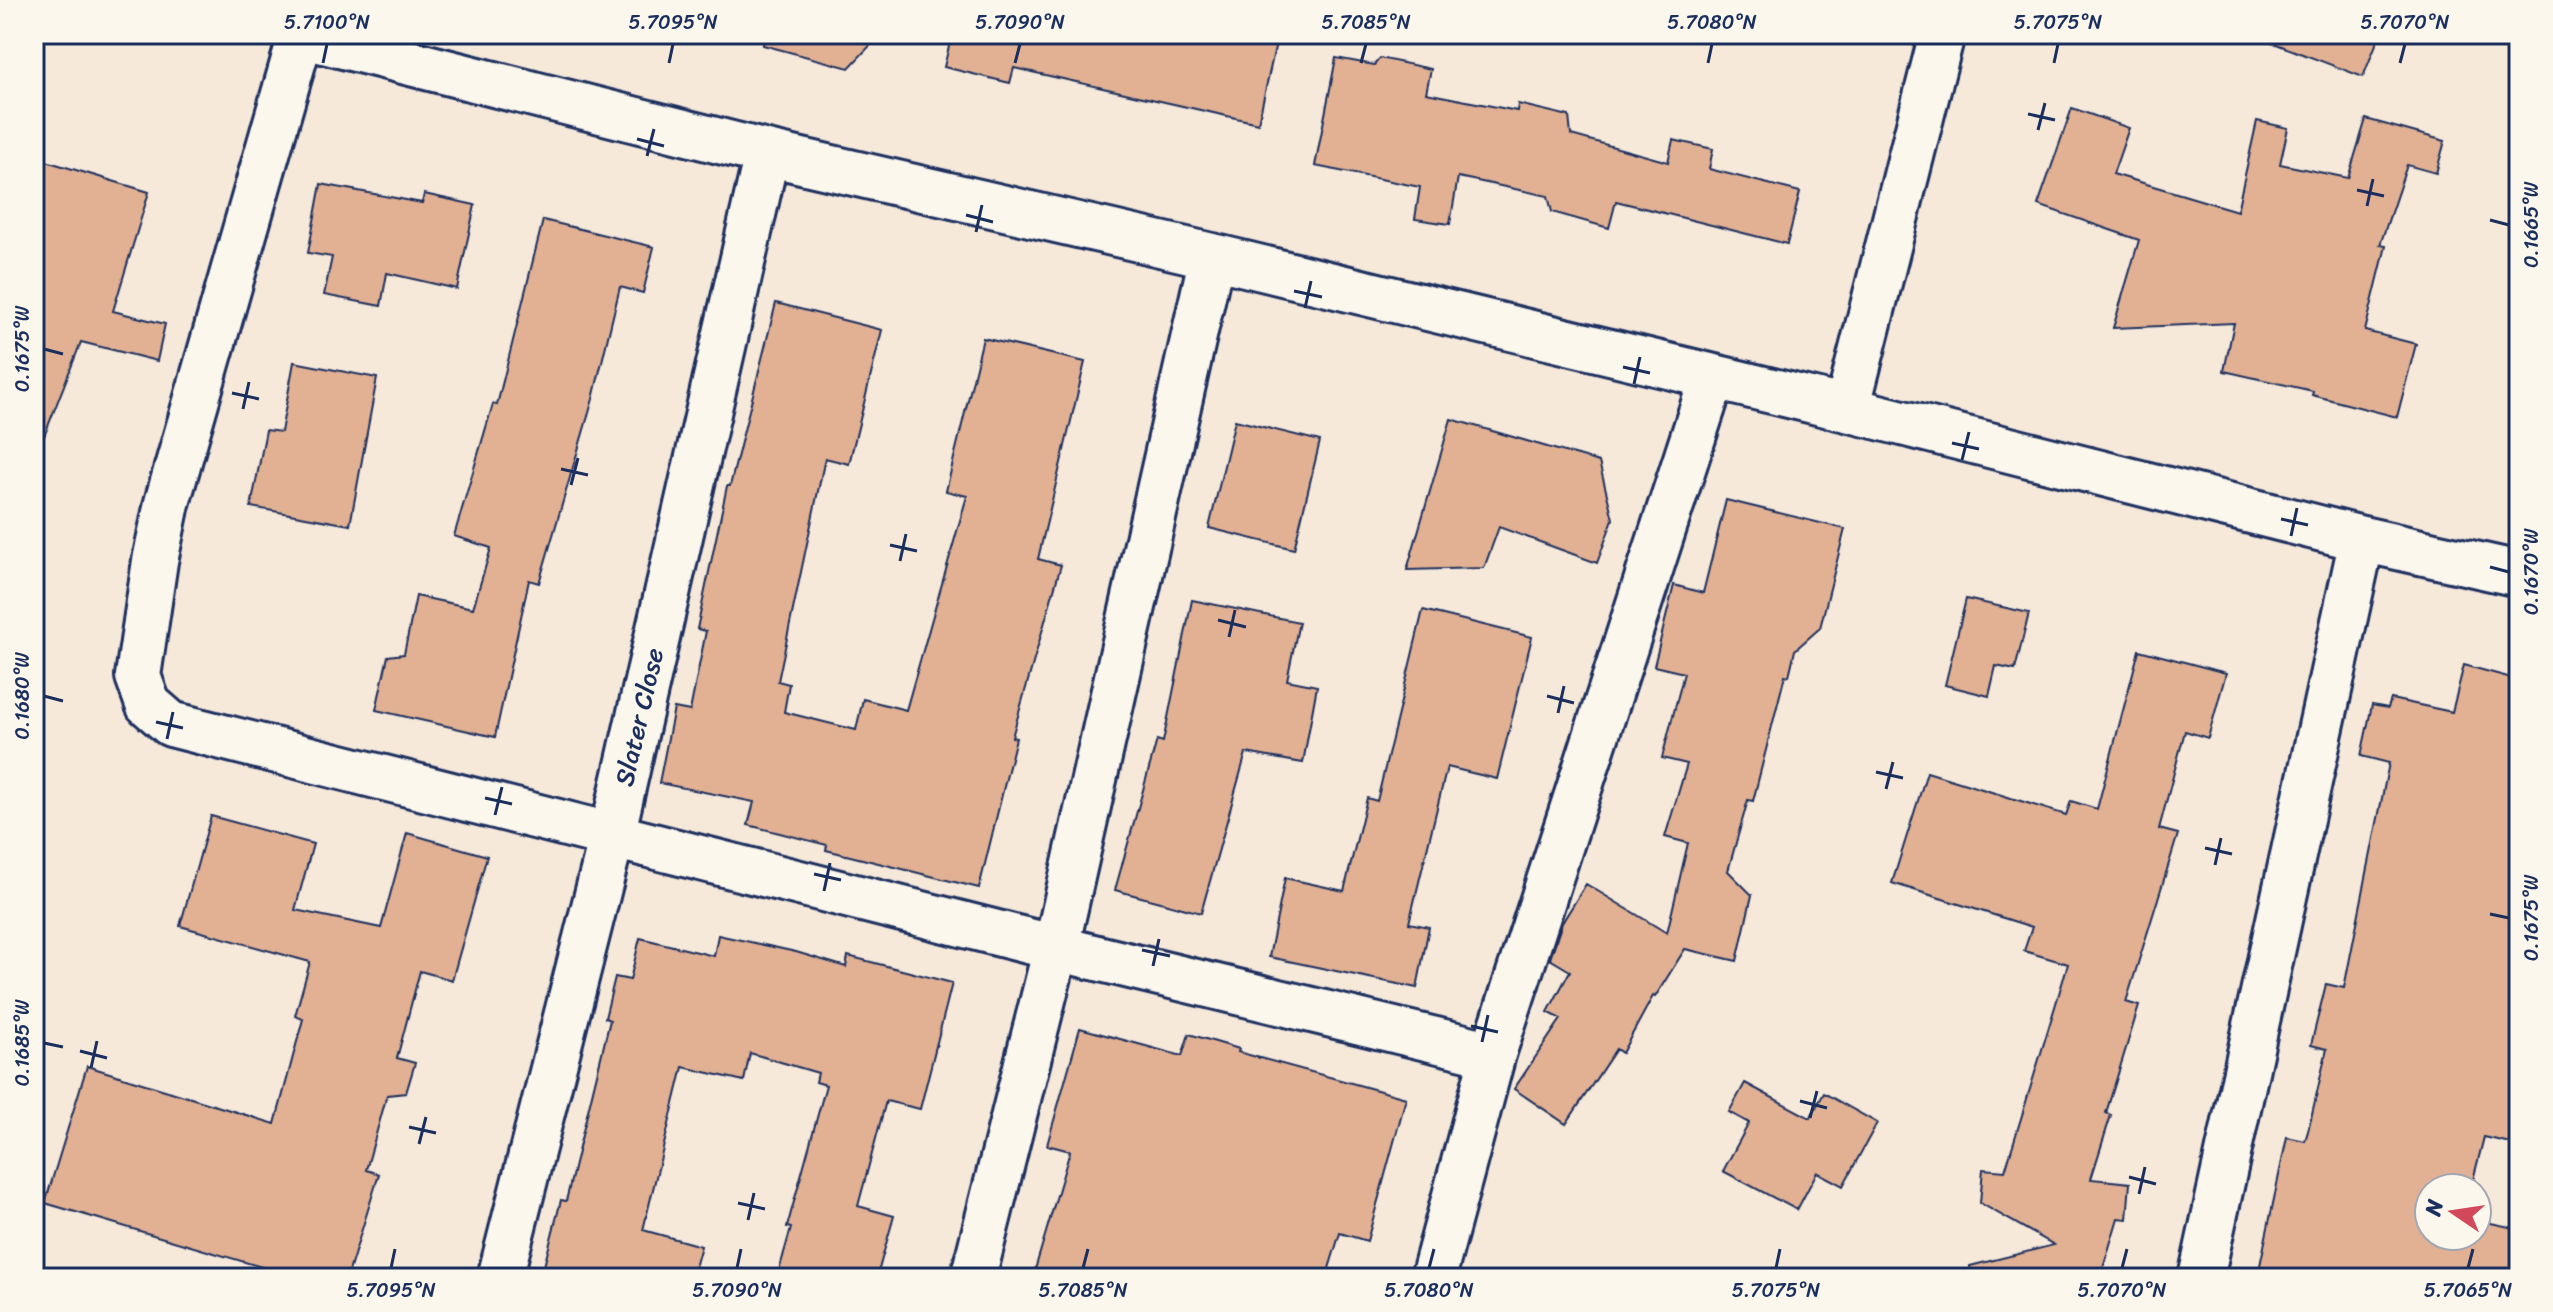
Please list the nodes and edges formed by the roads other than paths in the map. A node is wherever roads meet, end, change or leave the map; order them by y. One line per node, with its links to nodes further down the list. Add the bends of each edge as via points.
1 (1942, 34): 6 (street)
2 (298, 35): 3 (street); 9 (street, via 167,503 138,676 148,704 171,724)
3 (767, 153): 4 (street); 9 (street, Slater Close)
4 (1212, 256): 5 (street); 10 (street)
5 (1712, 379): 6 (street); 11 (street)
6 (1847, 409): 7 (street)
7 (2362, 539): 8 (street); 15 (street)
8 (2519, 574)
9 (612, 836): 10 (street); 12 (street, Slater Close)
10 (1056, 948): 11 (street); 13 (street)
11 (1493, 1054): 14 (street)
12 (500, 1278)
13 (973, 1278)
14 (1433, 1278)
15 (2201, 1278)

